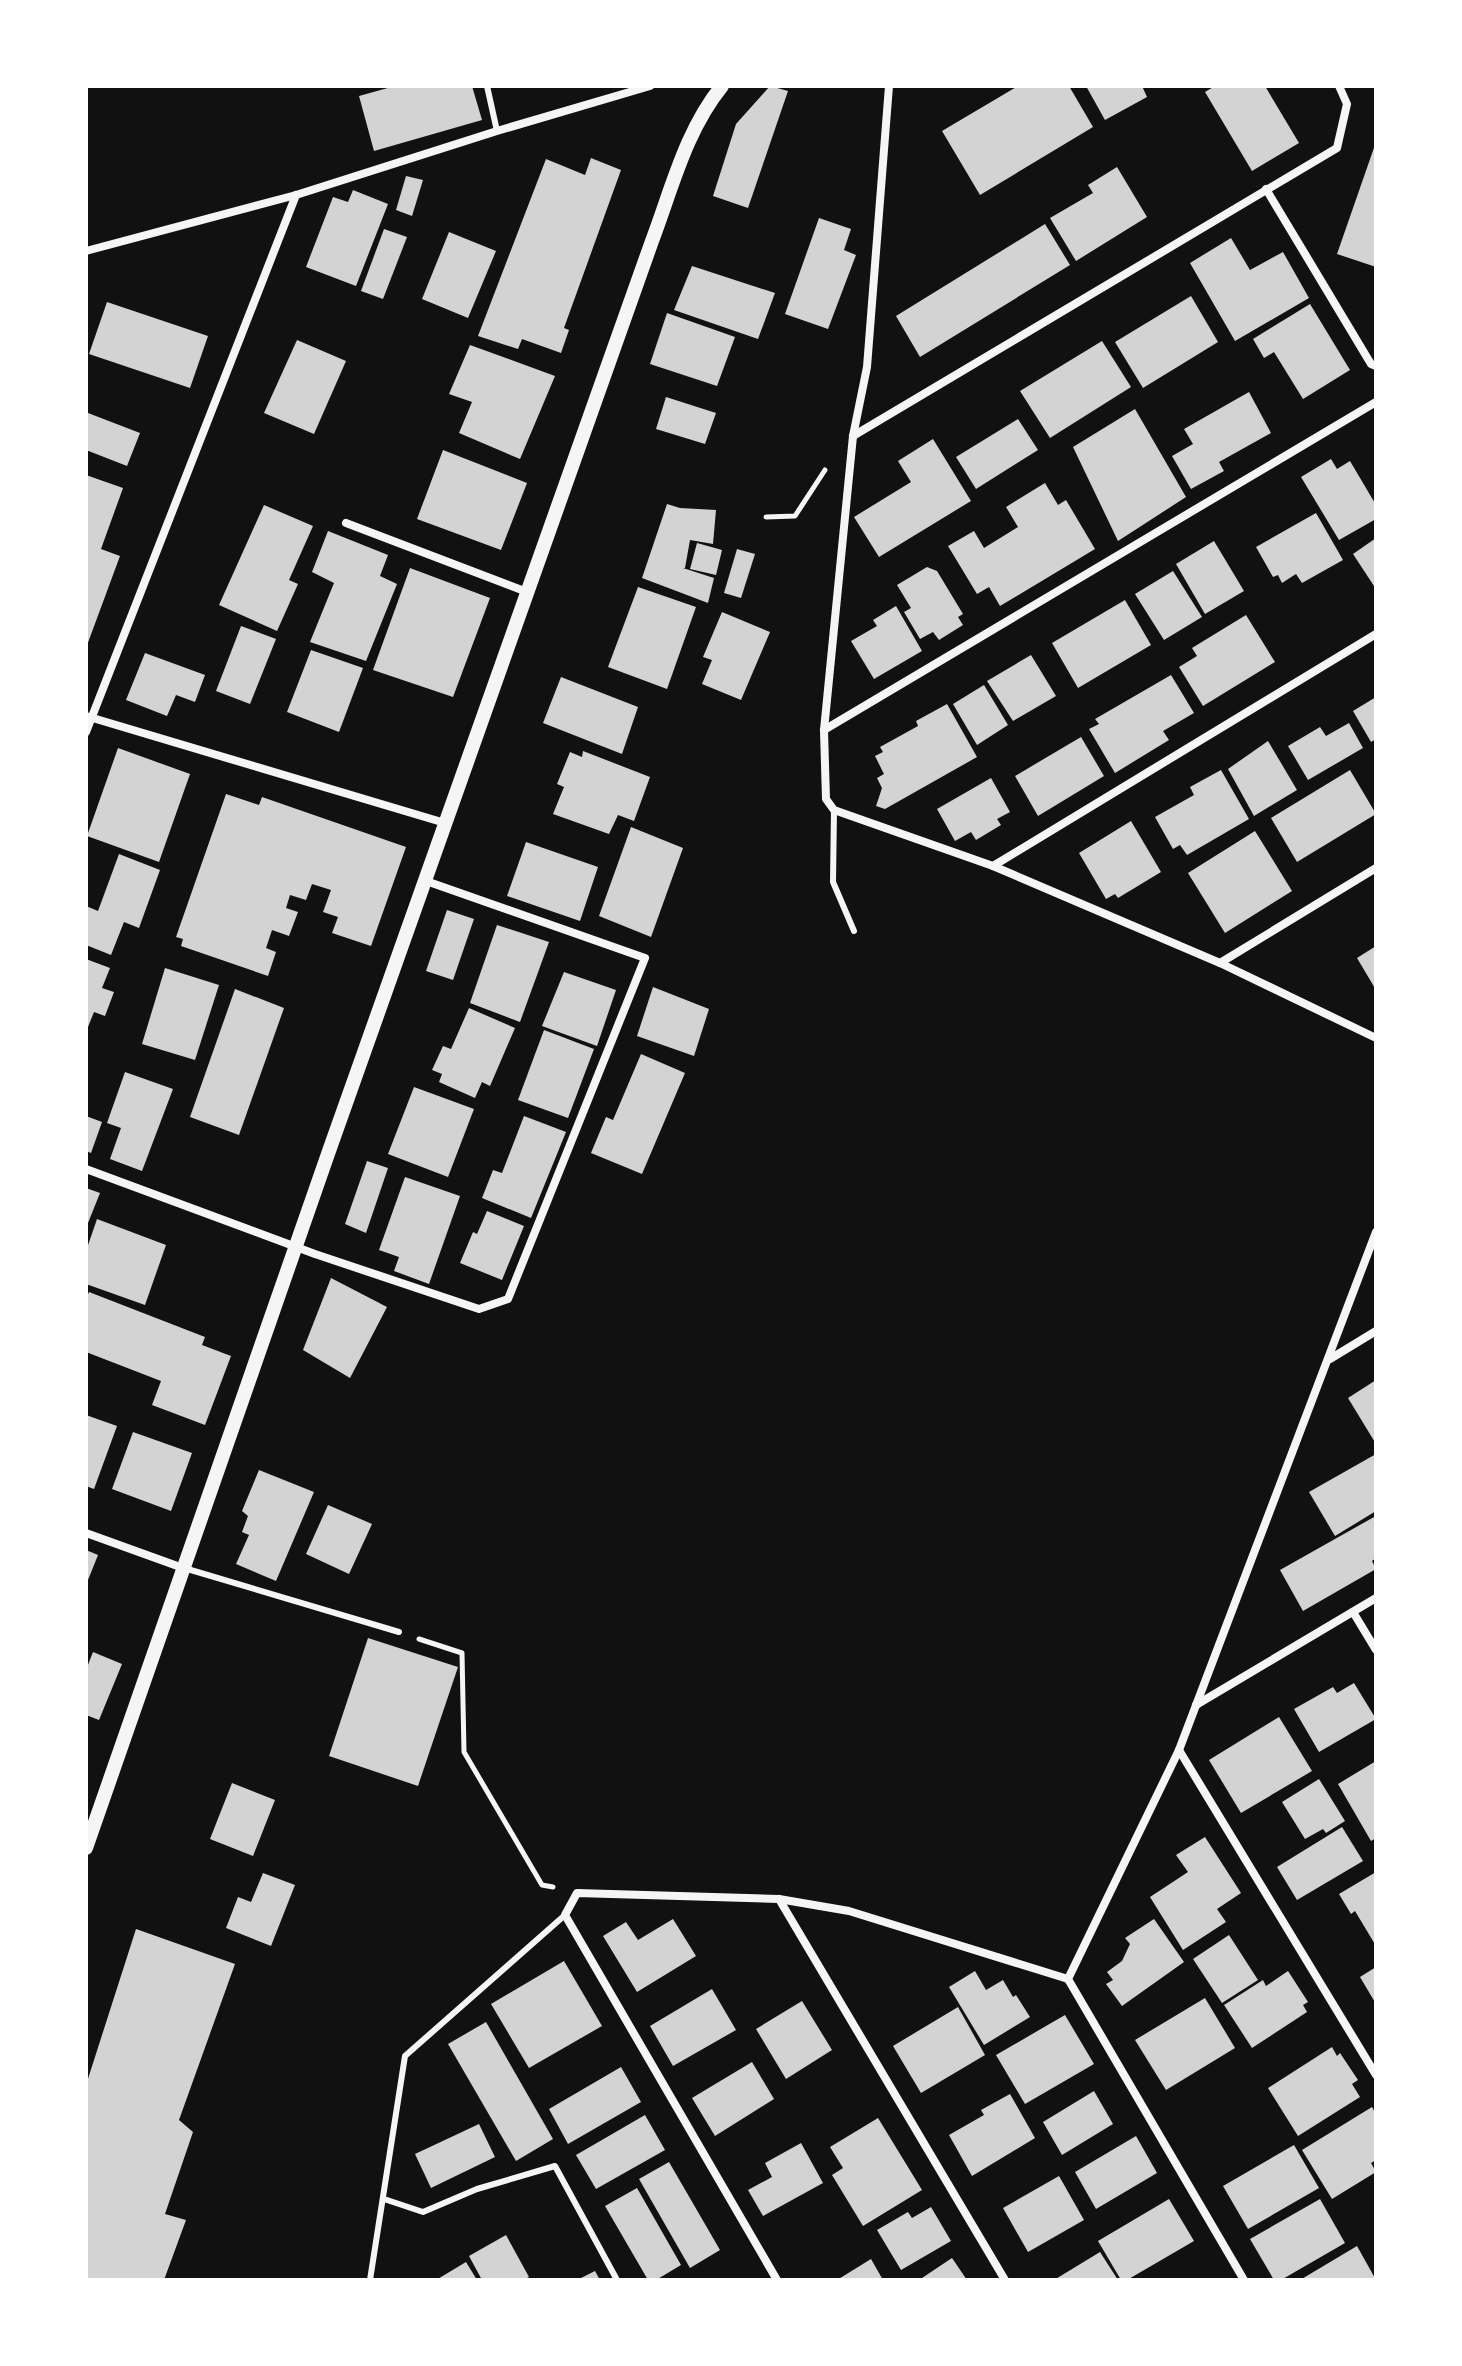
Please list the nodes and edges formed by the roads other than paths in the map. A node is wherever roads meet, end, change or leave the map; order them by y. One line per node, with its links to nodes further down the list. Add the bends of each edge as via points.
1 (487, 86): 6 (lane)
2 (650, 86): 6 (street)
3 (722, 86): 14 (street, via 690,139)
4 (889, 86): 12 (street, via 867,367)
5 (1339, 86): 7 (street, via 1347,104 1337,148)
6 (497, 131): 8 (street)
7 (1266, 189): 10 (street); 12 (street)
8 (296, 195): 9 (street); 16 (street)
9 (86, 251)
10 (1376, 366)
11 (1376, 402): 17 (street)
12 (853, 436): 17 (street)
13 (346, 523): 14 (street)
14 (527, 592): 20 (street)
15 (1376, 634): 21 (street)
16 (89, 717): 18 (street); 20 (street)
17 (824, 730): 19 (street, via 826,799)
18 (86, 732)
19 (834, 810): 21 (street); 24 (lane, via 833,882)
20 (445, 823): 23 (street)
21 (993, 866): 25 (street)
22 (1376, 868): 25 (street)
23 (426, 881): 29 (street); 29 (street, via 645,958 508,1299 479,1309)
24 (854, 931)
25 (1220, 963): 26 (street)
26 (1376, 1038)
27 (86, 1169): 29 (street)
28 (1376, 1232): 31 (street)
29 (296, 1246): 33 (street)
30 (1376, 1331): 31 (street)
31 (1329, 1359): 38 (street)
32 (86, 1533): 33 (street)
33 (183, 1568): 36 (lane); 40 (street)
34 (1376, 1598): 35 (street)
35 (1353, 1612): 37 (street); 38 (street)
36 (399, 1632)
37 (1376, 1650)
38 (1195, 1706): 39 (street)
39 (1179, 1750): 43 (street); 44 (street)
40 (86, 1848)
41 (779, 1899): 42 (street, via 577,1893); 43 (street, via 849,1911); 49 (street)
42 (565, 1915): 45 (lane, via 405,2056); 48 (street)
43 (1068, 1979): 50 (street)
44 (1376, 2075)
45 (384, 2199): 46 (lane); 47 (lane, via 423,2212 555,2166)
46 (370, 2280)
47 (617, 2280)
48 (777, 2280)
49 (1005, 2280)
50 (1244, 2280)

